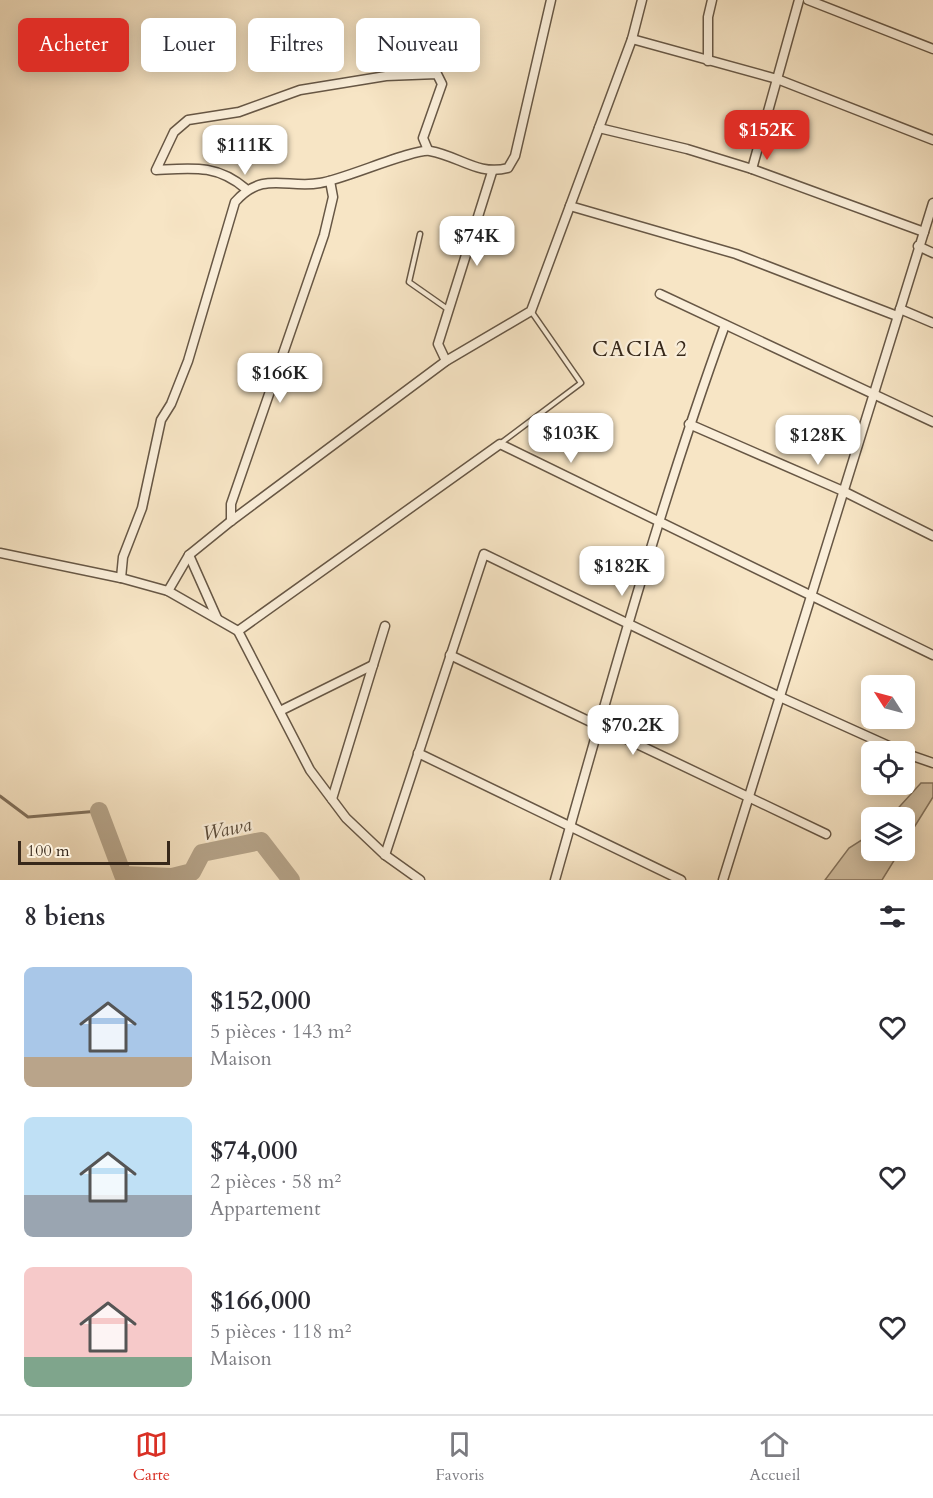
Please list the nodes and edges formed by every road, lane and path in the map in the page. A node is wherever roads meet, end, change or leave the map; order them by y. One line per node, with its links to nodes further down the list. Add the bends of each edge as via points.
1 (552, 0): 14 (street, via 515,156 508,168)
2 (642, 0): 6 (street)
3 (712, 0): 8 (street)
4 (799, 0): 9 (street)
5 (808, 0): 7 (street)
6 (632, 39): 8 (street); 10 (street)
7 (933, 49)
8 (708, 61): 9 (street)
9 (777, 79): 11 (street); 13 (street)
10 (599, 128): 13 (street, via 687,149); 18 (street)
11 (933, 140)
12 (428, 150): 14 (street); 15 (street); 16 (street, via 423,138 441,78 437,74 386,76 300,90 239,112 189,120 174,132 156,170 200,168 231,176)
13 (752, 170): 19 (street)
14 (492, 172): 24 (street)
15 (330, 181): 16 (street, via 280,181); 35 (street, via 333,197 324,235 231,504)
16 (246, 189): 40 (street, via 235,202 188,362 161,420 142,508 123,557)
17 (933, 203): 19 (street)
18 (570, 206): 25 (street); 26 (street, via 736,255)
19 (924, 232): 21 (street)
20 (420, 234): 24 (lane, via 409,282)
21 (918, 246): 22 (street); 26 (street)
22 (933, 253)
23 (660, 294): 28 (street)
24 (449, 311): 29 (street, via 438,344)
25 (531, 311): 29 (street); 33 (lane, via 581,382)
26 (899, 313): 27 (street); 30 (street)
27 (933, 323)
28 (725, 325): 30 (street); 32 (street)
29 (446, 361): 35 (street)
30 (873, 394): 31 (street); 34 (street)
31 (933, 423)
32 (689, 424): 34 (street); 36 (street)
33 (500, 444): 36 (street); 46 (street)
34 (843, 491): 37 (street); 42 (street)
35 (231, 520): 39 (street)
36 (658, 522): 42 (street); 44 (street)
37 (933, 536)
38 (0, 553): 40 (street)
39 (189, 555): 41 (street); 43 (street)
40 (122, 578): 41 (street)
41 (168, 591): 43 (street)
42 (811, 596): 48 (street); 50 (street)
43 (217, 619): 46 (street)
44 (627, 623): 47 (street, via 483,554); 50 (street); 52 (street)
45 (385, 626): 49 (street)
46 (238, 631): 51 (street)
47 (450, 655): 52 (street); 54 (street)
48 (933, 655)
49 (373, 665): 51 (street); 58 (street)
50 (780, 697): 53 (street); 57 (street)
51 (280, 711): 58 (street, via 310,770)
52 (599, 725): 57 (street); 59 (street)
53 (878, 741)
54 (418, 753): 59 (street); 61 (street)
55 (915, 756): 56 (street)
56 (933, 763)
57 (749, 797): 60 (street); 65 (street)
58 (332, 800): 61 (street)
59 (570, 826): 63 (street); 64 (street)
60 (826, 834)
61 (385, 855): 62 (street)
62 (420, 880)
63 (555, 880)
64 (681, 880)
65 (723, 880)

